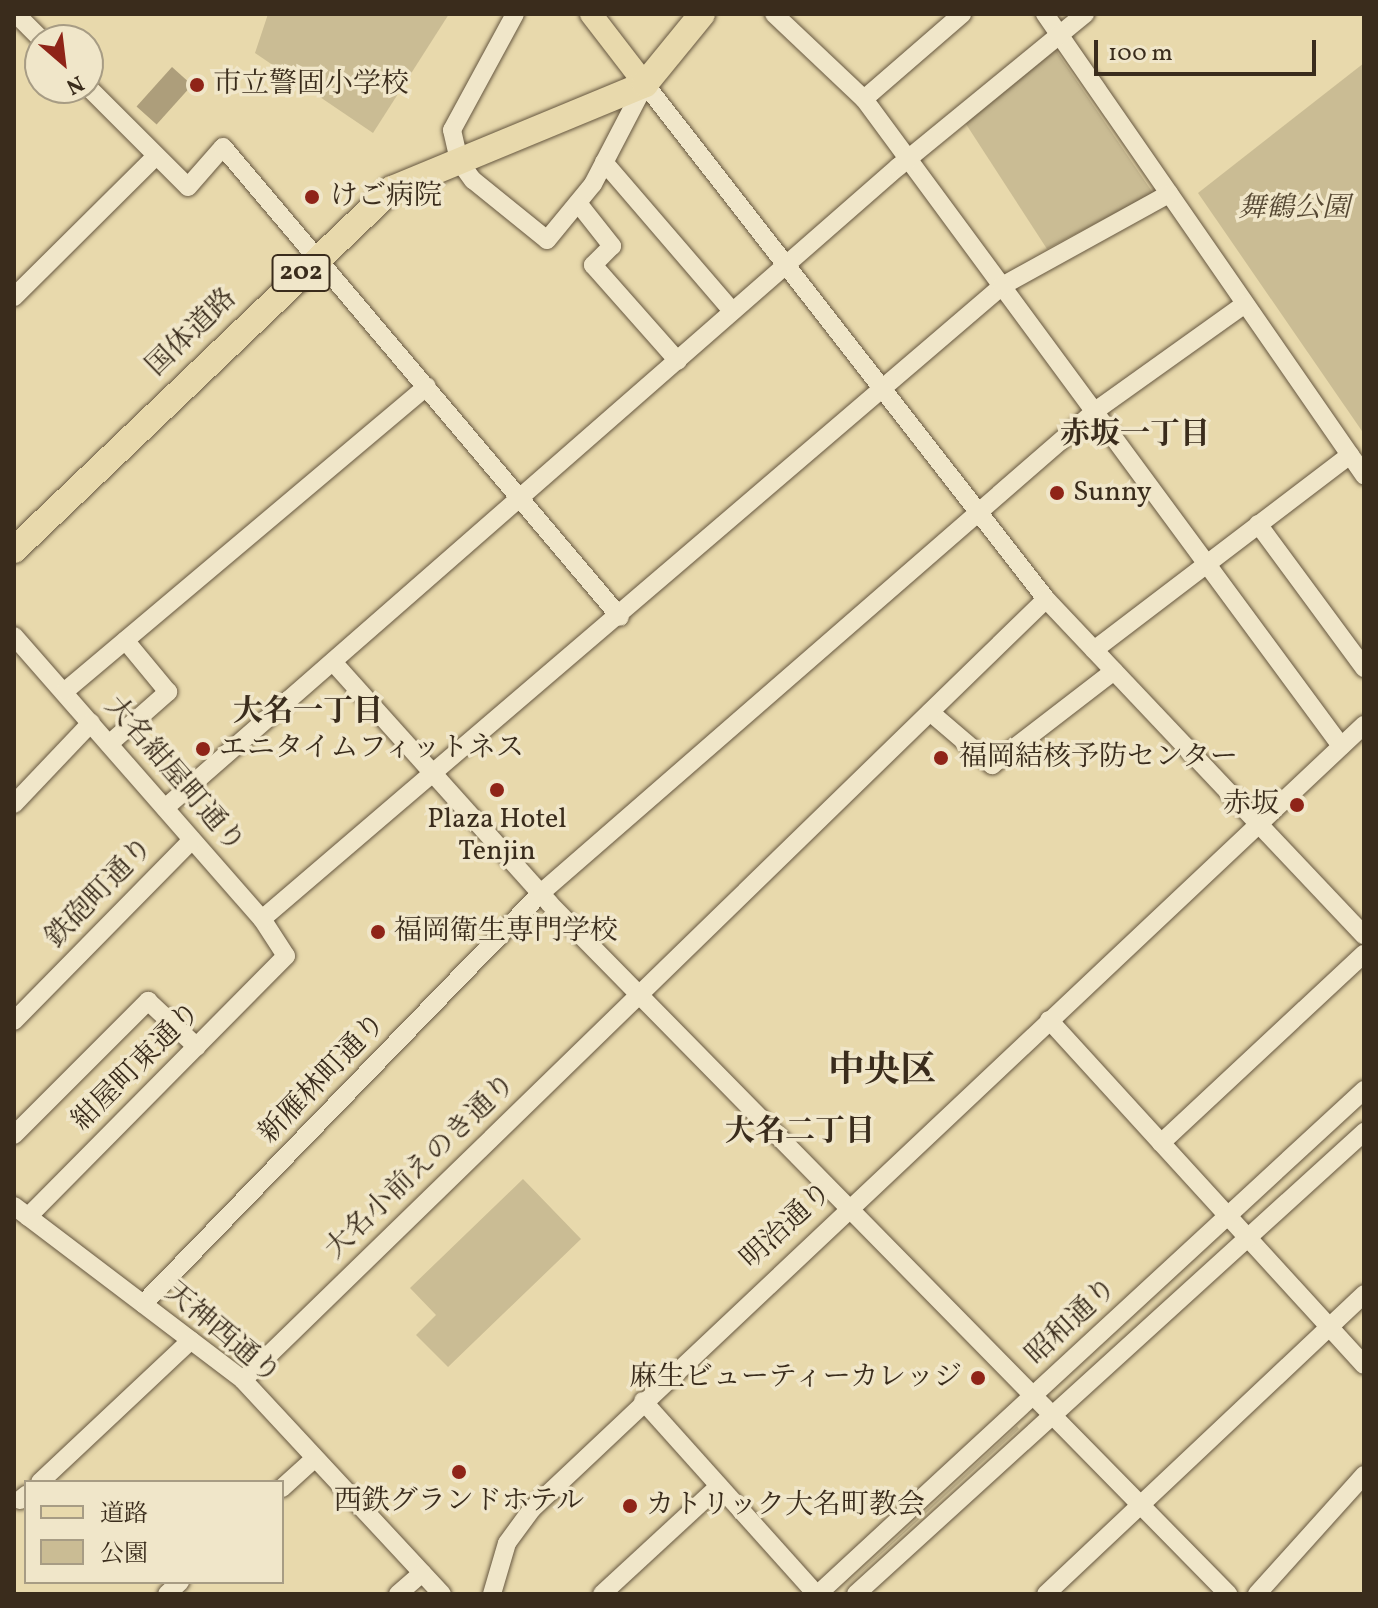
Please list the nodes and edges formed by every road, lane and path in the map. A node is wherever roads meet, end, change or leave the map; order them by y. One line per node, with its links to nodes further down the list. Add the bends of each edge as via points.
1 (515, 14): 14 (street, via 452,130)
2 (591, 14): 9 (main road)
3 (702, 14): 9 (highway, 202)
4 (774, 14): 10 (street)
5 (962, 14): 10 (street)
6 (1045, 14): 8 (street)
7 (1085, 14): 8 (street)
8 (1059, 35): 13 (street); 16 (street)
9 (645, 84): 14 (highway, 国体道路 / 202); 15 (street); 19 (street)
10 (864, 99): 13 (street)
11 (104, 103): 12 (street)
12 (156, 156): 18 (street, via 188,187 223,147); 21 (street)
13 (908, 158): 19 (street); 20 (street)
14 (459, 161): 17 (street, via 547,240); 18 (highway, 国体道路 / 202, via 392,189)
15 (604, 162): 17 (street); 23 (street)
16 (1169, 194): 20 (street); 22 (street)
17 (578, 203): 24 (street, via 612,246 593,265)
18 (318, 257): 25 (street); 33 (highway, 国体道路 / 202)
19 (786, 264): 23 (street); 26 (street)
20 (1002, 286): 26 (street); 27 (street)
21 (14, 297)
22 (1245, 304): 27 (street, 新雁林町通り); 28 (street)
23 (732, 311): 24 (street)
24 (678, 361): 30 (street)
25 (427, 386): 30 (street); 38 (street)
26 (887, 390): 31 (street); 36 (street)
27 (1095, 411): 31 (street, 新雁林町通り); 34 (street)
28 (1350, 455): 29 (street); 32 (street)
29 (1364, 475)
30 (521, 501): 36 (street); 40 (street)
31 (981, 513): 35 (street); 54 (street, 新雁林町通り)
32 (1258, 524): 34 (street); 41 (street)
33 (14, 550)
34 (1206, 563): 39 (street); 48 (street)
35 (1046, 599): 39 (street); 44 (street, 大名小前えのき通り)
36 (620, 617): 49 (street)
37 (14, 636): 43 (street, 大名紺屋町通り)
38 (125, 640): 43 (street); 47 (street, via 168,692)
39 (1094, 650): 42 (street)
40 (333, 662): 49 (street); 51 (street)
41 (1364, 668)
42 (1114, 671): 44 (street, via 992,765); 52 (street)
43 (65, 691): 45 (street, 大名紺屋町通り)
44 (930, 712): 59 (street, 大名小前えのき通り)
45 (91, 723): 47 (street, 大名紺屋町通り); 50 (street)
46 (1364, 725): 48 (street, 明治通り)
47 (109, 744): 51 (street, 大名紺屋町通り)
48 (1341, 746): 52 (street, 明治通り)
49 (434, 774): 54 (street); 55 (street)
50 (14, 804)
51 (165, 808): 53 (street, 大名紺屋町通り)
52 (1255, 824): 56 (street); 60 (street, 明治通り)
53 (192, 840): 55 (street, 大名紺屋町通り); 61 (street, 鉄砲町通り)
54 (542, 892): 59 (street); 72 (street, 新雁林町通り)
55 (262, 919): 58 (street, 大名紺屋町通り)
56 (1362, 930)
57 (1364, 954): 66 (street)
58 (286, 956): 62 (street, 紺屋町東通り)
59 (639, 994): 67 (street); 76 (street, 大名小前えのき通り)
60 (1049, 1020): 66 (street); 67 (street, 明治通り)
61 (14, 1021)
62 (197, 1047): 65 (street, via 148,1001); 68 (street, 紺屋町東通り)
63 (1364, 1090): 69 (street, 昭和通り)
64 (1364, 1132): 70 (street, 昭和通り)
65 (14, 1135)
66 (1161, 1143): 69 (street)
67 (846, 1209): 77 (street); 78 (street, 明治通り)
68 (21, 1212): 72 (street, 天神西通り)
69 (1228, 1216): 70 (street); 77 (street, 昭和通り)
70 (1244, 1236): 73 (street); 79 (street, 昭和通り)
71 (1364, 1294): 73 (street)
72 (143, 1304): 74 (street, 天神西通り)
73 (1329, 1328): 75 (street); 85 (street, via 1316,1332)
74 (191, 1340): 76 (street, 天神西通り); 82 (street)
75 (1364, 1365)
76 (243, 1380): 80 (street, 天神西通り)
77 (1032, 1397): 79 (street); 91 (street, 昭和通り)
78 (643, 1401): 84 (street); 89 (street, 明治通り, via 532,1509 507,1543)
79 (1049, 1416): 85 (street); 92 (street, 昭和通り)
80 (314, 1459): 83 (street); 86 (street, 天神西通り)
81 (1364, 1475): 95 (street)
82 (42, 1480)
83 (284, 1486)
84 (719, 1486): 90 (street); 91 (street)
85 (1135, 1505): 93 (street); 94 (street)
86 (422, 1573): 87 (street); 88 (street, 天神西通り)
87 (398, 1594)
88 (442, 1594)
89 (492, 1594)
90 (602, 1594)
91 (817, 1594)
92 (856, 1594)
93 (1046, 1594)
94 (1228, 1594)
95 (1257, 1594)

